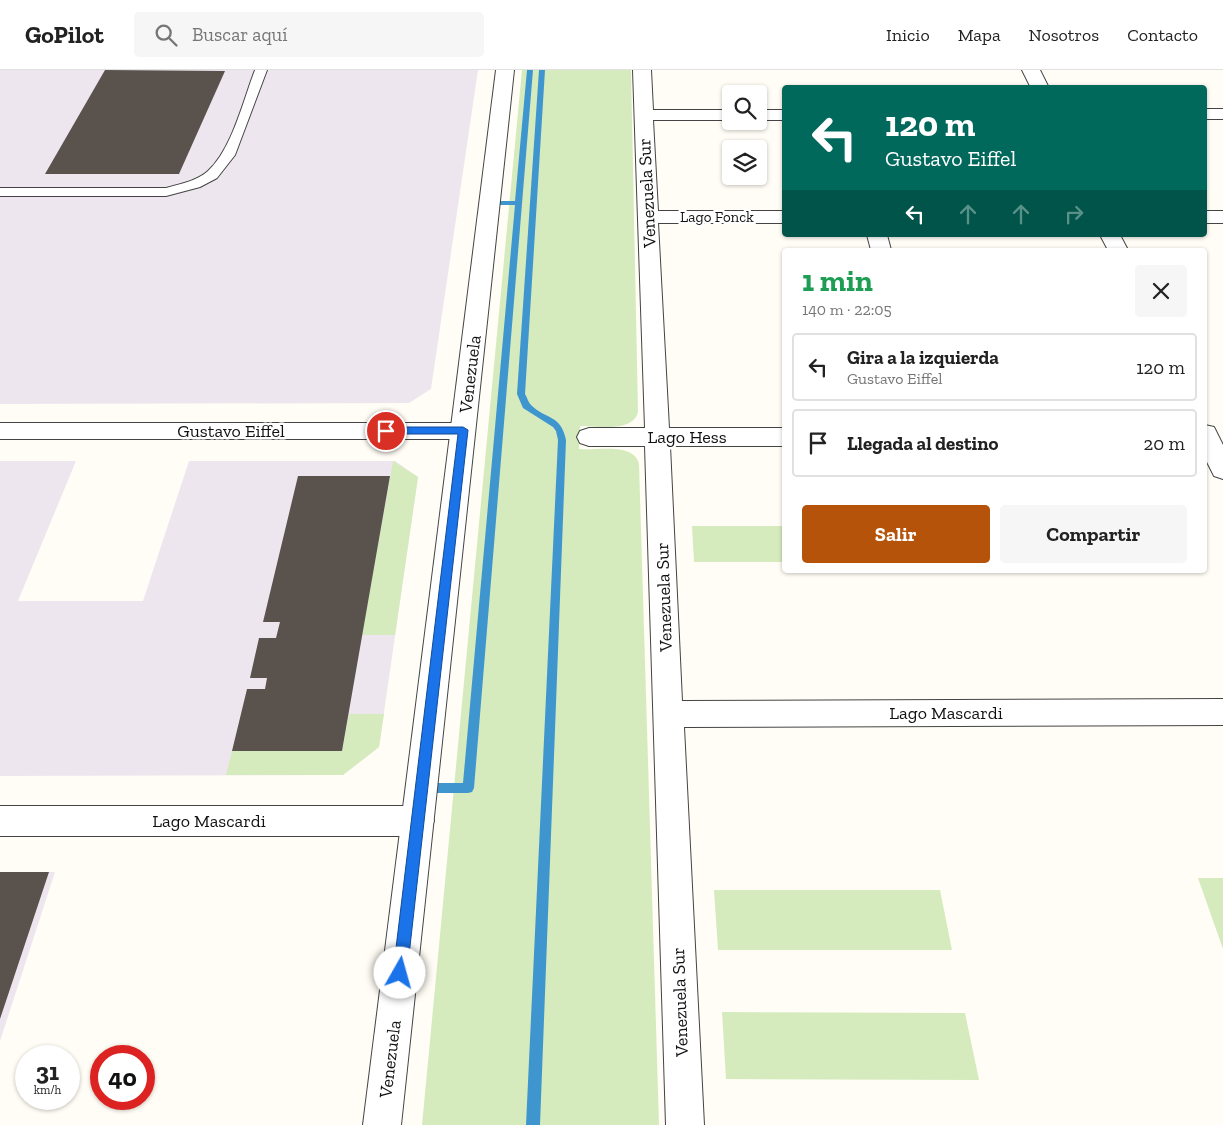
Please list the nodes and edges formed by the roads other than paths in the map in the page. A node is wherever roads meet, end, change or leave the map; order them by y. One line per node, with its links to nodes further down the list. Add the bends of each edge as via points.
1 (261, 70): 12 (lane, via 229,155 212,174 195,184 176,191 157,192)
2 (505, 70): 17 (street, Venezuela)
3 (642, 70): 10 (street, Venezuela Sur)
4 (1031, 70): 5 (street)
5 (1038, 85)
6 (767, 114): 7 (street)
7 (782, 114)
8 (1207, 114): 9 (street)
9 (1223, 114)
10 (644, 115): 11 (street); 13 (street, Venezuela Sur)
11 (722, 115)
12 (0, 192)
13 (648, 217): 14 (street, Lago Fonck); 21 (street, Venezuela Sur)
14 (782, 217)
15 (1207, 218): 16 (street)
16 (1223, 218)
17 (463, 430): 18 (street, Gustavo Eiffel); 26 (street, Venezuela)
18 (0, 431)
19 (1210, 436): 23 (street)
20 (589, 437): 21 (street, Lago Hess)
21 (657, 437): 22 (street, Lago Hess); 25 (street, Venezuela Sur)
22 (782, 437)
23 (1223, 470)
24 (1223, 712): 25 (street, Lago Mascardi)
25 (668, 714): 29 (street, Venezuela Sur)
26 (418, 820): 27 (street, Lago Mascardi); 28 (street, Venezuela)
27 (0, 821)
28 (382, 1125)
29 (685, 1125)

